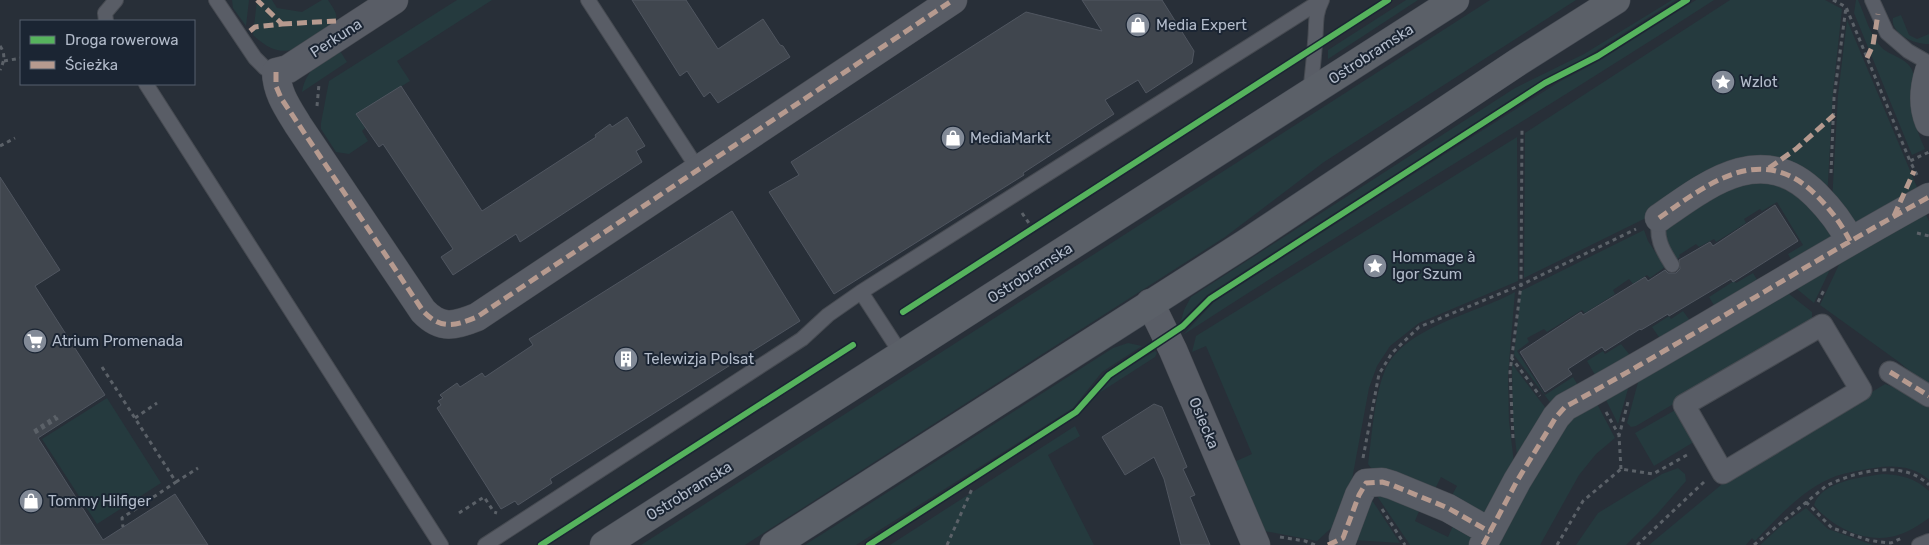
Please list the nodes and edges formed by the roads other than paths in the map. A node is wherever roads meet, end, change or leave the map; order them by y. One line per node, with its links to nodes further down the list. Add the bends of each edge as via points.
1 (116, 0): 10 (lane, via 106,12)
2 (216, 0): 13 (lane, via 255,58 265,68)
3 (394, 0): 13 (street, Perkuna, via 288,69)
4 (588, 0): 17 (lane)
5 (953, 0): 17 (street)
6 (1322, 0): 15 (lane, via 1315,20); 22 (lane)
7 (1455, 0): 15 (main road, Ostrobramska)
8 (1616, 0): 23 (main road)
9 (1872, 0): 11 (lane, via 1887,34)
10 (106, 20)
11 (1929, 63)
12 (1929, 71): 16 (street, via 1924,87)
13 (276, 72): 17 (street, via 276,86 294,118 423,311 443,325 459,324 478,317)
14 (147, 85): 32 (lane)
15 (1310, 93): 24 (main road, Ostrobramska)
16 (1929, 122)
17 (698, 169)
18 (1929, 197): 20 (street)
19 (1659, 218): 20 (street, via 1702,189 1741,171 1769,168 1805,184 1841,223); 21 (lane, via 1657,231 1661,249)
20 (1850, 241): 29 (street, via 1565,407 1556,417)
21 (1672, 265)
22 (861, 292): 24 (lane); 33 (lane, via 802,338)
23 (1150, 303): 28 (street, Osiecka, via 1174,350); 35 (main road)
24 (902, 356): 34 (main road, Ostrobramska)
25 (1890, 372): 26 (street)
26 (1929, 396)
27 (1720, 467): 27 (street, via 1723,473 1862,390 1822,325 1684,405)
28 (1253, 538)
29 (1487, 538): 31 (street, via 1448,508 1382,482 1366,483)
30 (1929, 541): 36 (lane)
31 (1338, 543)
32 (440, 545)
33 (485, 545)
34 (604, 545)
35 (774, 545)
36 (1919, 545)

